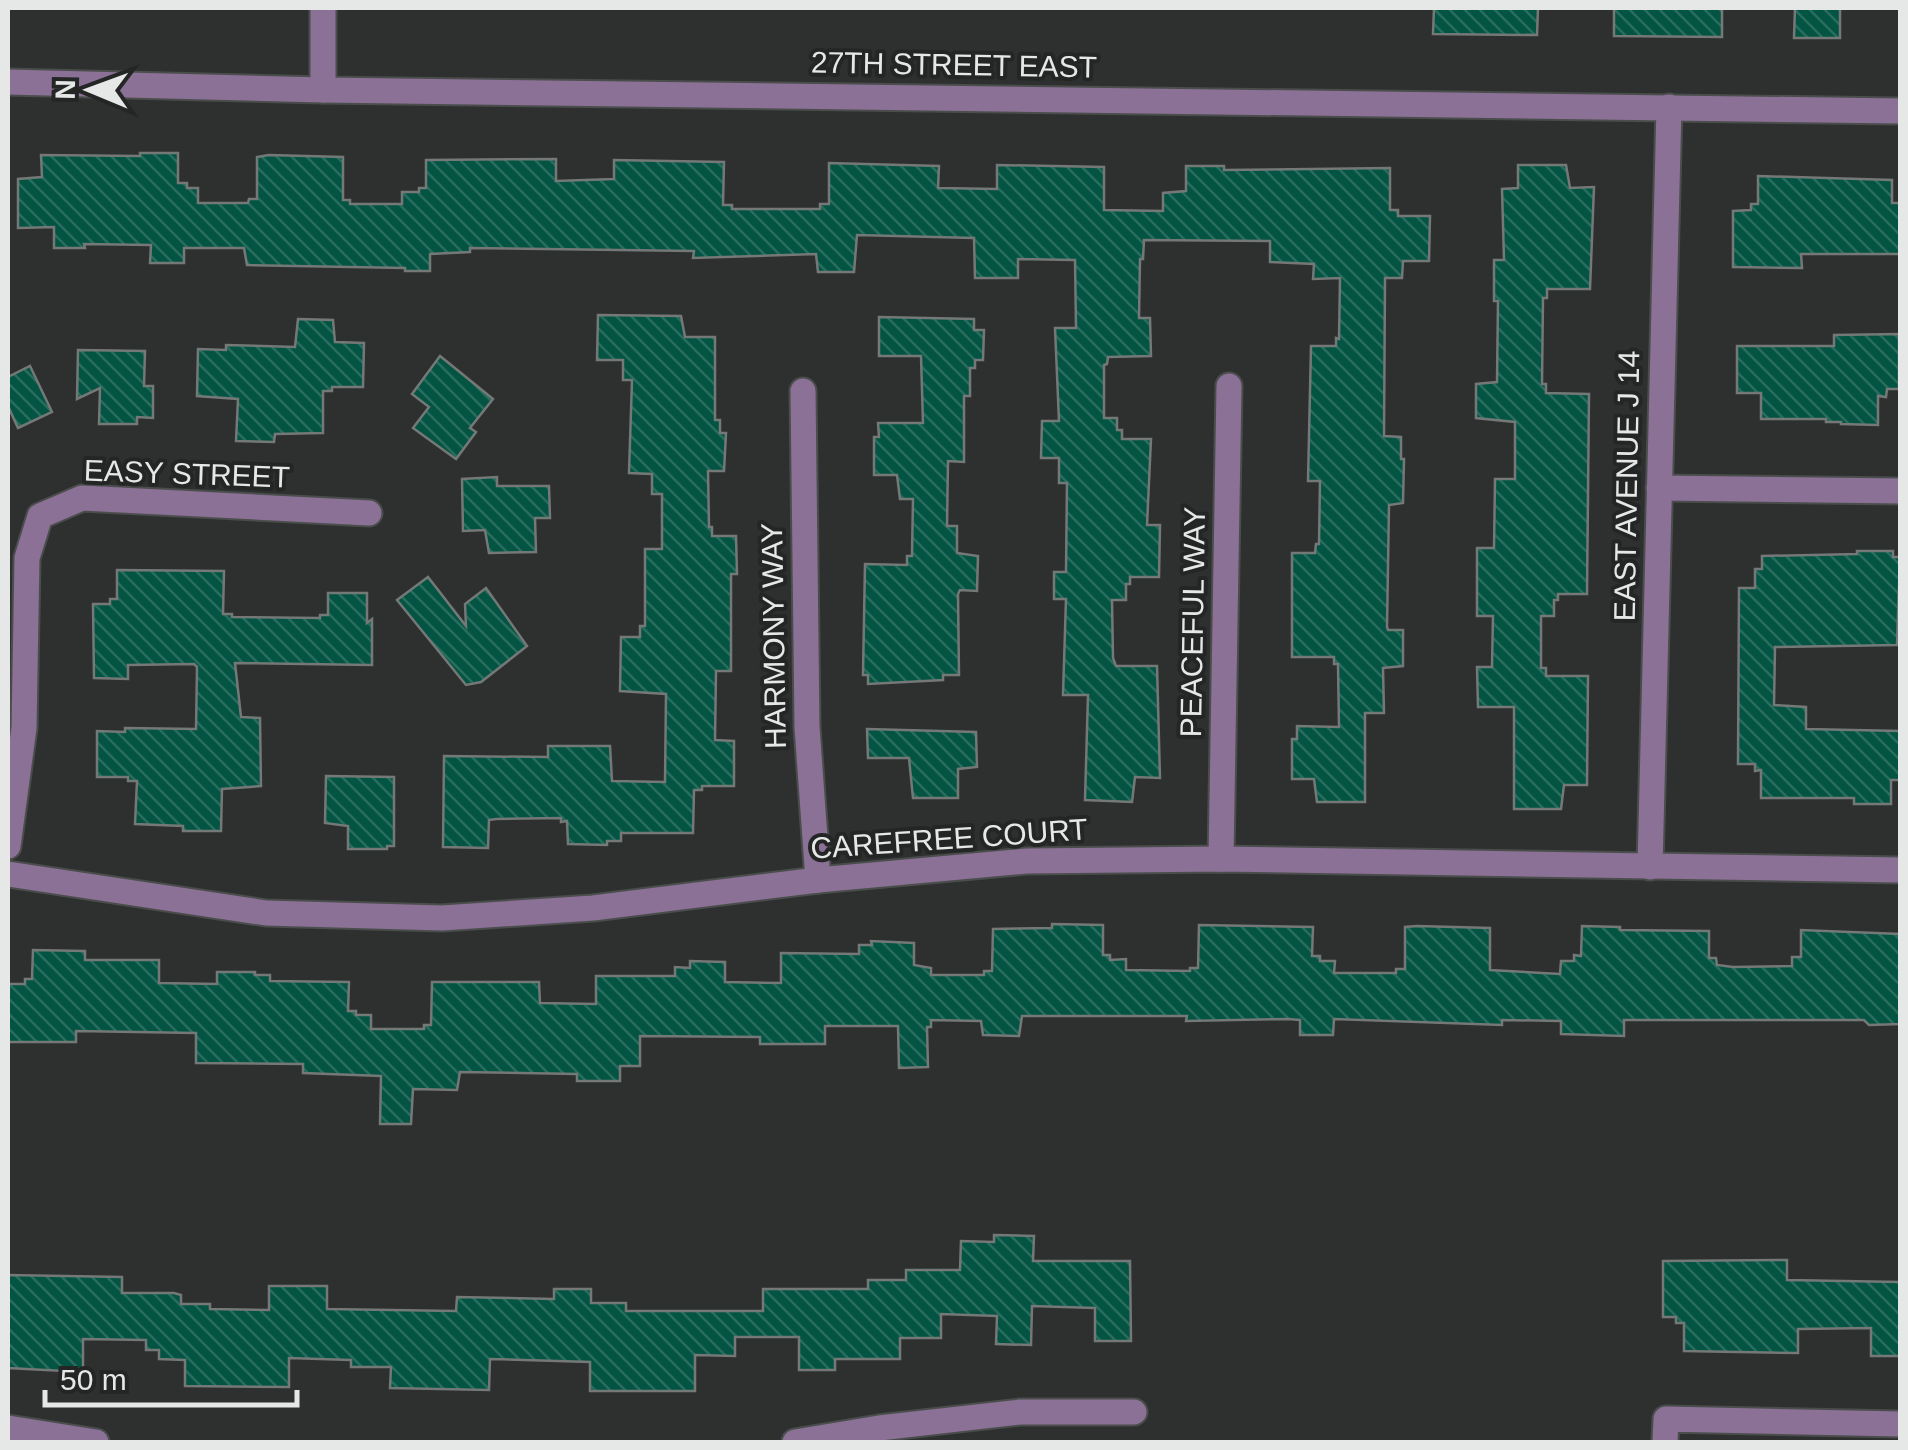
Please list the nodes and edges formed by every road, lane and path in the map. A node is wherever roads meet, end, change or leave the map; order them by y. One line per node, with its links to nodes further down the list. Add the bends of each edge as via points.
1 (324, 8): 3 (street)
2 (8, 82): 3 (street, 27TH STREET EAST)
3 (322, 90): 4 (street, 27TH STREET EAST)
4 (1668, 106): 5 (street, 27TH STREET EAST); 8 (street, EAST AVENUE J 14)
5 (1900, 110)
6 (1230, 386): 12 (street, PEACEFUL WAY)
7 (804, 391): 16 (street, HARMONY WAY, via 806,727)
8 (1659, 488): 9 (street); 13 (street, EAST AVENUE J 14)
9 (1900, 491)
10 (369, 513): 11 (street, EASY STREET, via 82,498 40,516 27,558 24,728)
11 (8, 846)
12 (1221, 859): 13 (street, CAREFREE COURT); 16 (street, CAREFREE COURT, via 1027,861)
13 (1650, 867): 14 (street, CAREFREE COURT)
14 (1900, 870)
15 (8, 874): 16 (street, CAREFREE COURT, via 266,913 442,918 593,908)
16 (818, 880)
17 (1134, 1412): 21 (street, via 1020,1412)
18 (1900, 1424): 20 (street)
19 (8, 1428): 22 (street)
20 (1666, 1431)
21 (881, 1435): 23 (street)
22 (96, 1442)
23 (794, 1442)

